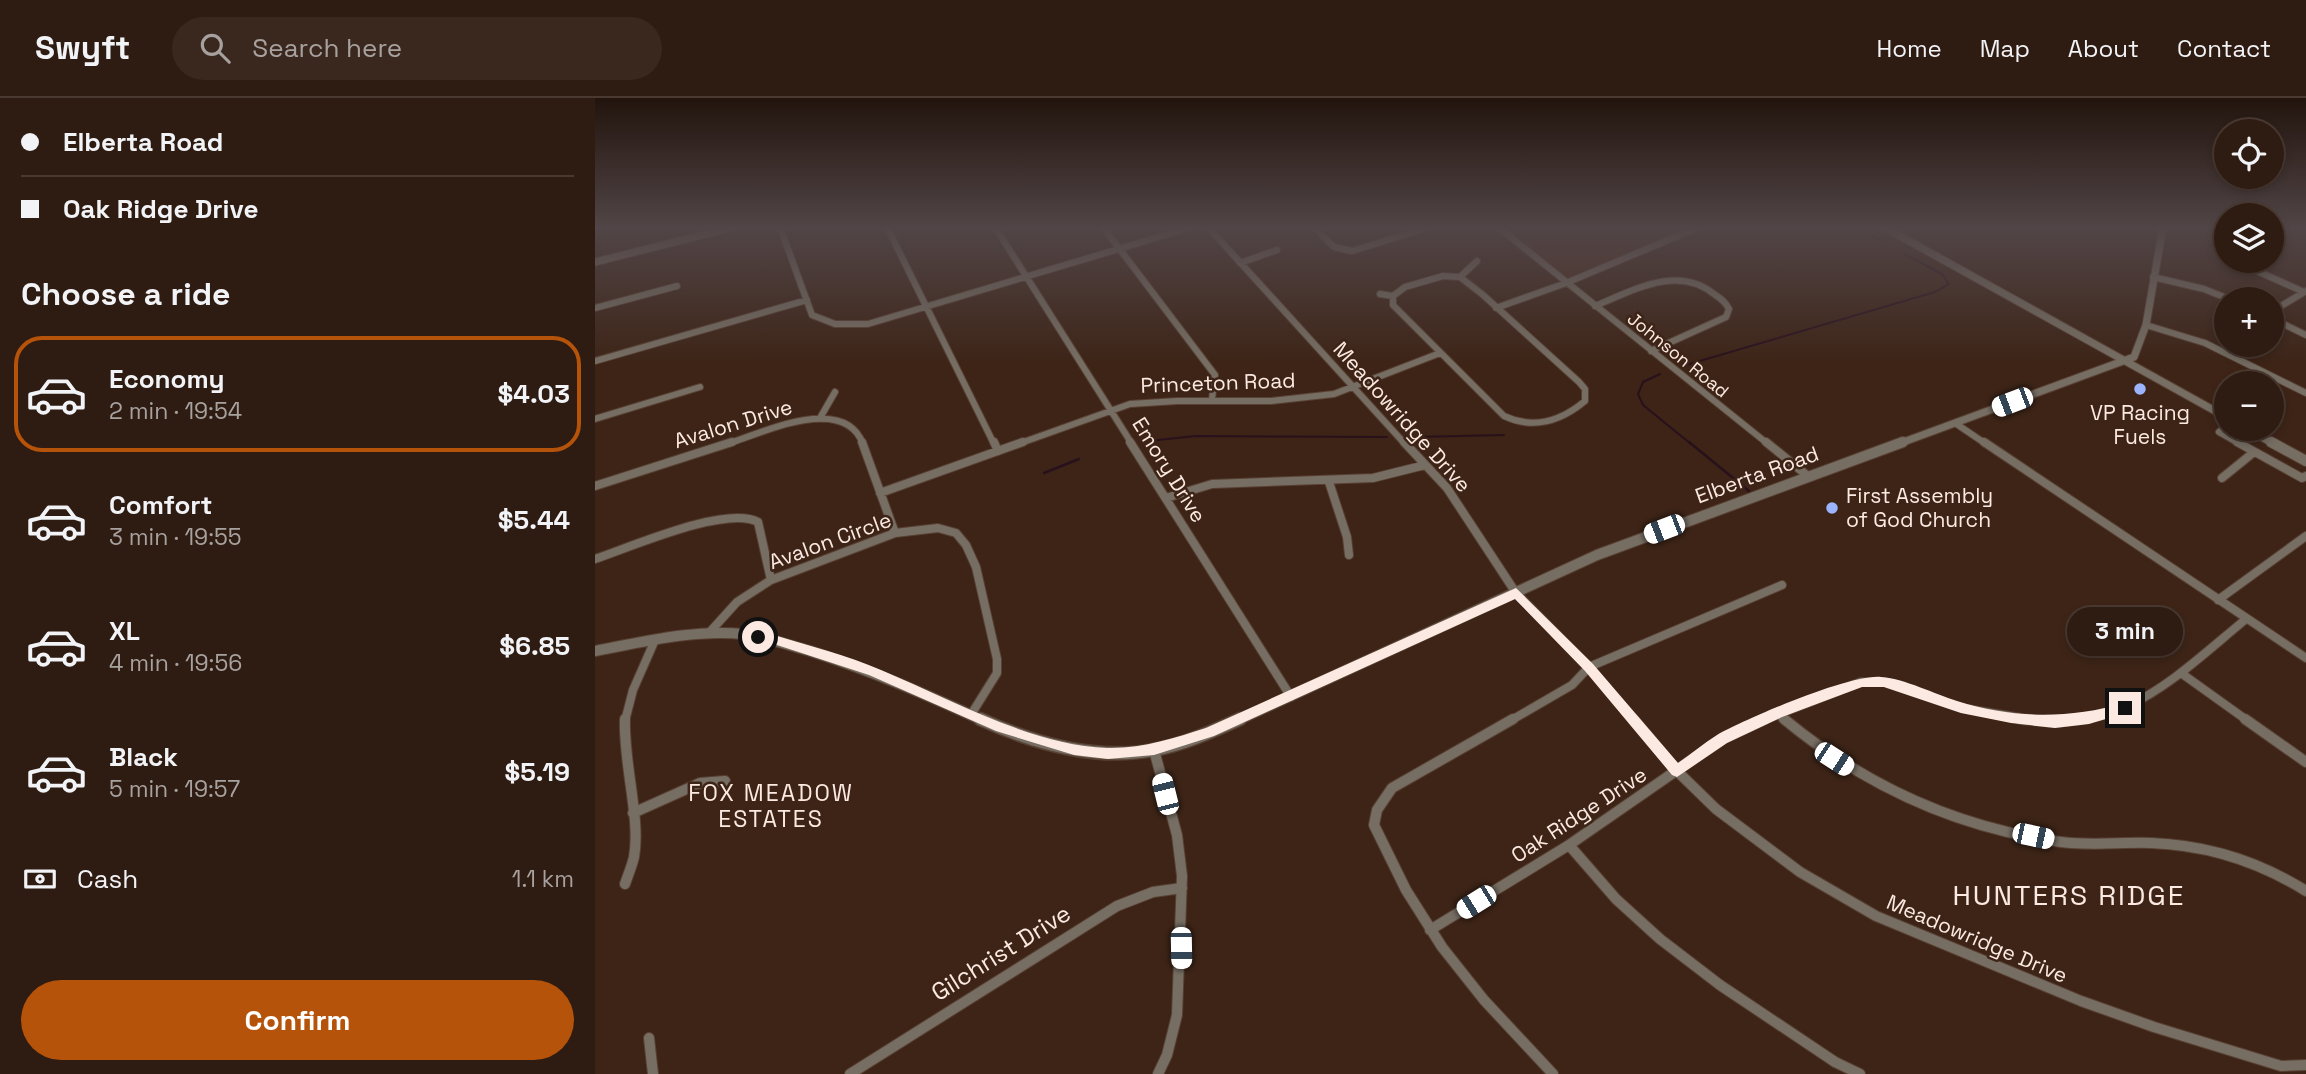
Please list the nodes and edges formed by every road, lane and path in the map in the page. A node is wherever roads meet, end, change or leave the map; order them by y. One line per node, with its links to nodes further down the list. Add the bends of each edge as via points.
1 (797, 273): 22 (street)
2 (910, 273): 25 (street)
3 (1025, 273): 13 (street, Emory Drive)
4 (1039, 273): 13 (street)
5 (1139, 273): 39 (street, via 1215,375)
6 (1249, 273): 36 (street, Meadowridge Drive)
7 (1464, 273): 14 (street)
8 (1553, 273): 16 (street, Johnson Road)
9 (1591, 273): 16 (street)
10 (1966, 273): 34 (street)
11 (2154, 273): 15 (street)
12 (2261, 273): 18 (street)
13 (1027, 276): 25 (street); 40 (street, Emory Drive)
14 (1460, 277): 21 (street, via 1434,277); 26 (street)
15 (2153, 277): 19 (street); 29 (street)
16 (1566, 283): 24 (street, Johnson Road); 26 (street)
17 (677, 286): 27 (street)
18 (2305, 292): 23 (street)
19 (2214, 293)
20 (1380, 294): 21 (street)
21 (1393, 296): 32 (street, via 1397,310)
22 (807, 300): 25 (street, via 811,315 819,320 849,326); 33 (street)
23 (2284, 304)
24 (1595, 306): 31 (street, Johnson Road); 31 (street, via 1678,278 1701,285 1727,304 1726,317)
25 (927, 307): 47 (street)
26 (1496, 307): 32 (street, via 1585,388 1585,401 1577,409 1545,423 1512,421)
27 (595, 309)
28 (2284, 324): 30 (street)
29 (2145, 325): 34 (street, via 2134,357); 38 (street, via 2204,343)
30 (2306, 335)
31 (1651, 351): 52 (street, Johnson Road)
32 (1440, 352): 36 (street, Princeton Road)
33 (595, 361)
34 (2124, 361): 41 (street); 44 (street, Elberta Road)
35 (700, 387): 43 (street)
36 (1352, 387): 39 (street, Princeton Road, via 1301,399); 50 (street, Meadowridge Drive)
37 (835, 392): 42 (street)
38 (2306, 393)
39 (1212, 400): 40 (street, Princeton Road, via 1153,401)
40 (1112, 410): 47 (street, Princeton Road); 57 (street, Emory Drive)
41 (2214, 410)
42 (820, 418): 55 (street, Avalon Drive, via 783,425); 56 (street, Avalon Drive, via 850,425 860,436)
43 (595, 419)
44 (1955, 424): 52 (street, Elberta Road); 65 (street)
45 (2235, 441): 48 (street)
46 (2269, 441): 49 (street)
47 (998, 451): 56 (street, Princeton Road)
48 (2254, 452): 51 (street); 53 (street)
49 (2306, 461)
50 (1425, 466): 54 (street, via 1402,474); 64 (street, Meadowridge Drive, via 1447,488)
51 (2306, 476)
52 (1809, 477): 64 (street, Elberta Road, via 1609,550)
53 (2222, 478)
54 (1329, 482): 57 (street, via 1210,484); 60 (street, via 1350,541)
55 (595, 486)
56 (880, 493): 58 (street, Avalon Drive)
57 (1166, 498): 73 (street, Emory Drive)
58 (894, 533): 62 (street, Avalon Circle); 74 (street, Avalon Circle, via 937,528 956,533 976,567 997,673)
59 (2306, 536): 65 (street)
60 (1349, 555)
61 (595, 559): 62 (street, via 717,518 747,516 758,522)
62 (771, 580): 67 (street, Avalon Circle, via 737,602)
63 (1782, 585): 71 (street)
64 (1516, 593): 71 (street, Meadowridge Drive); 73 (street, Elberta Road)
65 (2218, 600): 66 (street)
66 (2246, 619): 70 (street); 72 (street, Oak Ridge Drive)
67 (708, 634): 68 (street, Elberta Road); 74 (street, Elberta Road, via 774,640 873,671)
68 (655, 640): 69 (street, Elberta Road); 80 (street, via 625,717)
69 (595, 651)
70 (2306, 658)
71 (1589, 667): 78 (street, Meadowridge Drive); 85 (street, via 1572,685 1392,788 1377,808 1374,825)
72 (2181, 673): 75 (street, Oak Ridge Drive, via 2125,708 2055,722 1961,708 1884,682 1861,682); 77 (street)
73 (1291, 697): 76 (street, Elberta Road)
74 (972, 713): 76 (street, Elberta Road, via 996,726 1074,750 1108,754)
75 (1777, 713): 78 (street, Oak Ridge Drive, via 1722,739); 84 (street, via 1812,744 1856,773 1906,799 1980,825 2060,842 2207,848 2248,860)
76 (1154, 750): 83 (street, via 1181,862)
77 (2306, 762)
78 (1677, 771): 81 (street, Oak Ridge Drive); 87 (street, Meadowridge Drive, via 1716,809 1800,872 1876,916 2154,1027 2281,1066)
79 (725, 781): 80 (street, via 700,783)
80 (633, 813): 82 (street, via 635,856)
81 (1569, 845): 85 (street, Oak Ridge Drive); 92 (street, via 1616,899 1660,939 1720,985)
82 (625, 884)
83 (1182, 888): 89 (street, Gilchrist Drive, via 1153,892 1117,906); 90 (street, via 1178,1021)
84 (2306, 891)
85 (1430, 930): 91 (street)
86 (649, 1038): 88 (street)
87 (2306, 1065)
88 (653, 1074)
89 (850, 1074)
90 (1158, 1074)
91 (1553, 1074)
92 (1860, 1074)

